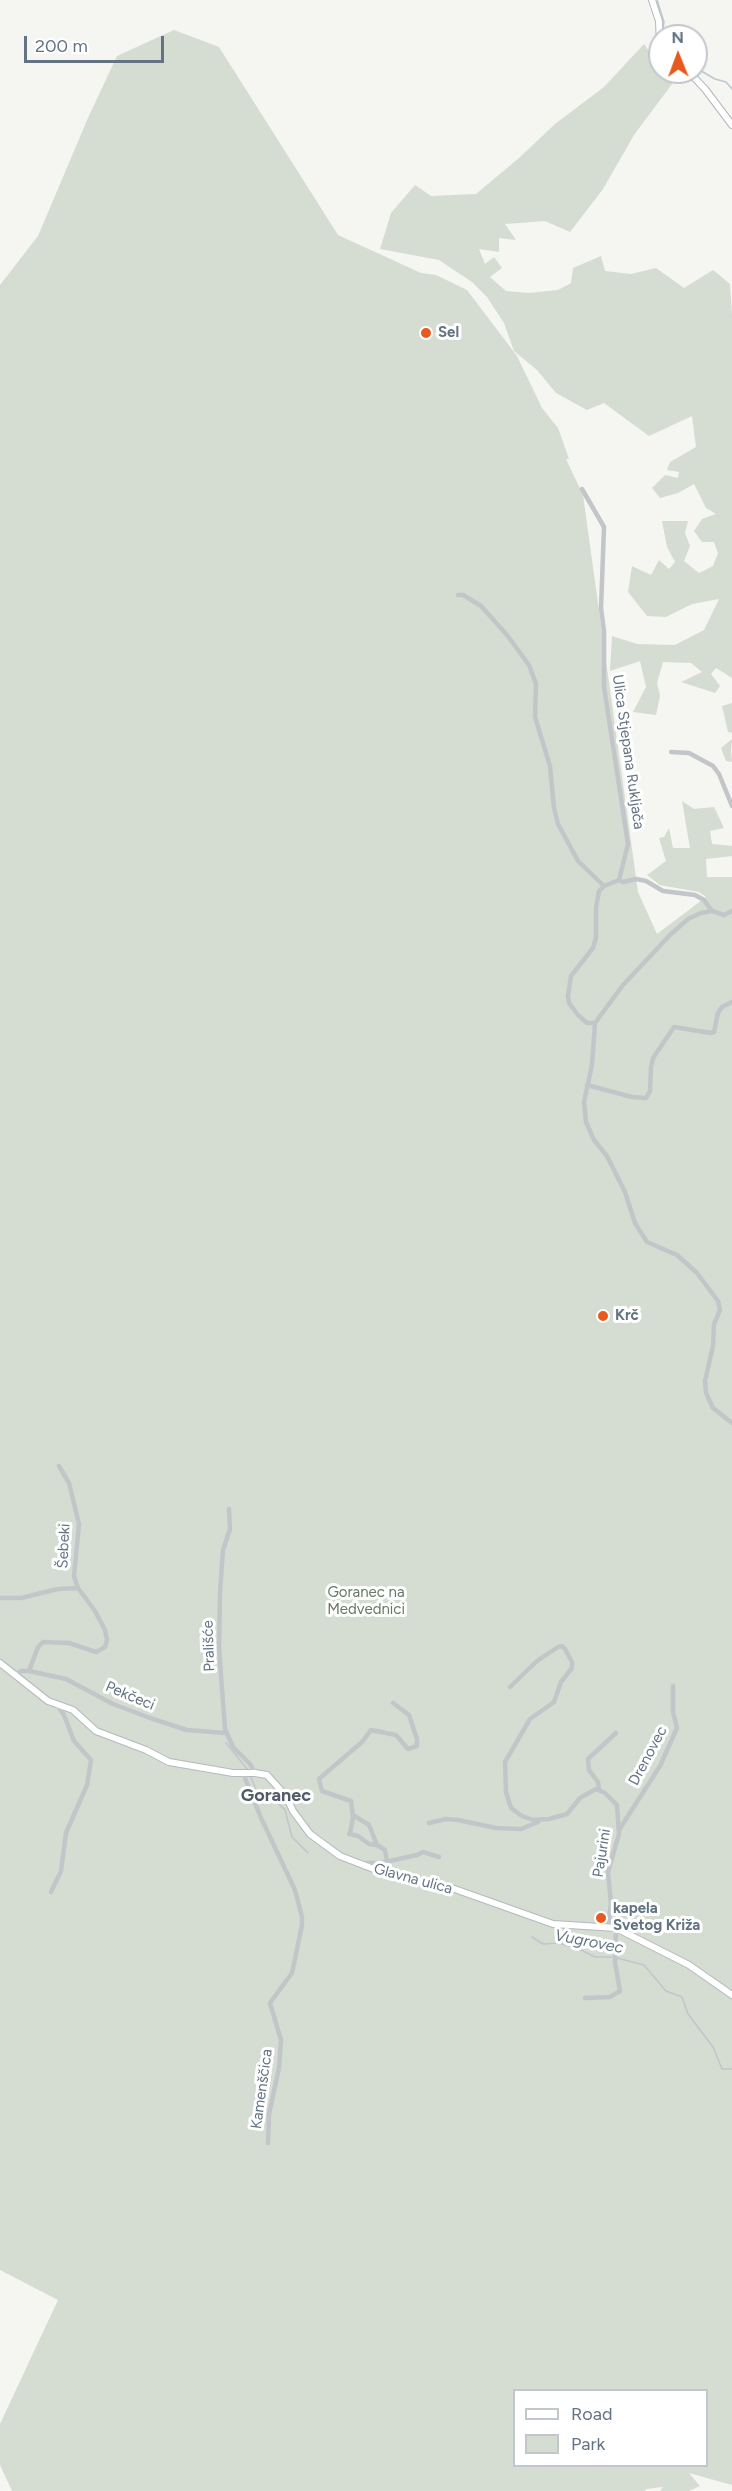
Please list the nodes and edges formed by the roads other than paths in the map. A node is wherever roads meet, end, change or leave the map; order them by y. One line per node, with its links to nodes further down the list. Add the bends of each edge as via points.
1 (652, 0): 2 (main road)
2 (659, 24)
3 (701, 84): 4 (main road)
4 (732, 125)
5 (582, 489): 9 (street, Ulica Stjepana Rukljača, via 604,527 604,687 628,844)
6 (458, 595): 10 (street, via 482,606 529,665 537,684 535,717 550,766 558,824 578,861)
7 (671, 752): 8 (street, via 689,753 713,766)
8 (732, 806)
9 (619, 880): 10 (street); 11 (street, via 636,879 663,891 695,895)
10 (604, 886): 14 (street, via 599,891 593,948 571,975 568,996 578,1016 587,1023)
11 (712, 911): 12 (street, via 719,915); 14 (street, via 688,919 670,935 623,985)
12 (732, 911)
13 (732, 1002): 15 (street, via 718,1013 714,1032 674,1027 653,1058 646,1098)
14 (595, 1023): 15 (street)
15 (587, 1085): 16 (street, via 586,1122 607,1156 646,1242 677,1255 718,1301 720,1310 714,1324 706,1394 713,1408)
16 (732, 1423)
17 (59, 1466): 19 (street, Šebeki, via 69,1483 79,1524 74,1576)
18 (229, 1509): 28 (street, Prališće, via 230,1529 223,1550 219,1648)
19 (78, 1588): 20 (street, Šebeki); 22 (street, via 105,1630 105,1647 96,1652 69,1643 43,1642)
20 (0, 1598)
21 (0, 1663): 23 (main road)
22 (29, 1671): 23 (street, Pekčeci); 28 (street, Pekčeci, via 66,1679 128,1710 187,1730)
23 (15, 1674): 27 (main road)
24 (673, 1686): 35 (street, Drenovec, via 677,1728 660,1766)
25 (510, 1687): 33 (street, via 558,1647 565,1649 572,1662 554,1702 530,1719 505,1762 511,1808 522,1816)
26 (393, 1703): 32 (street, via 409,1715 418,1743 415,1748 406,1748 389,1732 371,1730 319,1779 322,1791 351,1801)
27 (56, 1704): 30 (main road, via 73,1710 96,1731 169,1762); 40 (street, via 74,1741 88,1754 90,1766 87,1785 66,1833 61,1871)
28 (225, 1733): 30 (street, via 250,1764)
29 (616, 1733): 31 (street, Pajurini, via 588,1759)
30 (251, 1773): 39 (main road, Glavna ulica, via 271,1778 310,1834 340,1856); 45 (street, Kamenščica, via 261,1818 295,1890 302,1917 292,1972 270,2003 280,2045)
31 (599, 1789): 33 (street, via 580,1798 567,1814); 35 (street, Pajurini, via 616,1805)
32 (353, 1815): 36 (street, via 369,1825); 36 (street, via 349,1834)
33 (540, 1820): 34 (street, via 521,1829 458,1820)
34 (429, 1823)
35 (619, 1830): 41 (street, Pajurini, via 608,1872)
36 (377, 1845): 38 (street, via 385,1850)
37 (439, 1857): 38 (street, via 423,1852)
38 (387, 1862): 39 (street)
39 (358, 1863): 41 (main road, Glavna ulica, via 384,1873 449,1887 553,1924)
40 (51, 1892)
41 (608, 1926): 42 (main road, Glavna ulica)
42 (616, 1928): 43 (main road, Glavna ulica, via 689,1965); 44 (street, via 615,1962 620,1991 610,1997)
43 (732, 1995)
44 (585, 1998)
45 (268, 2143)

